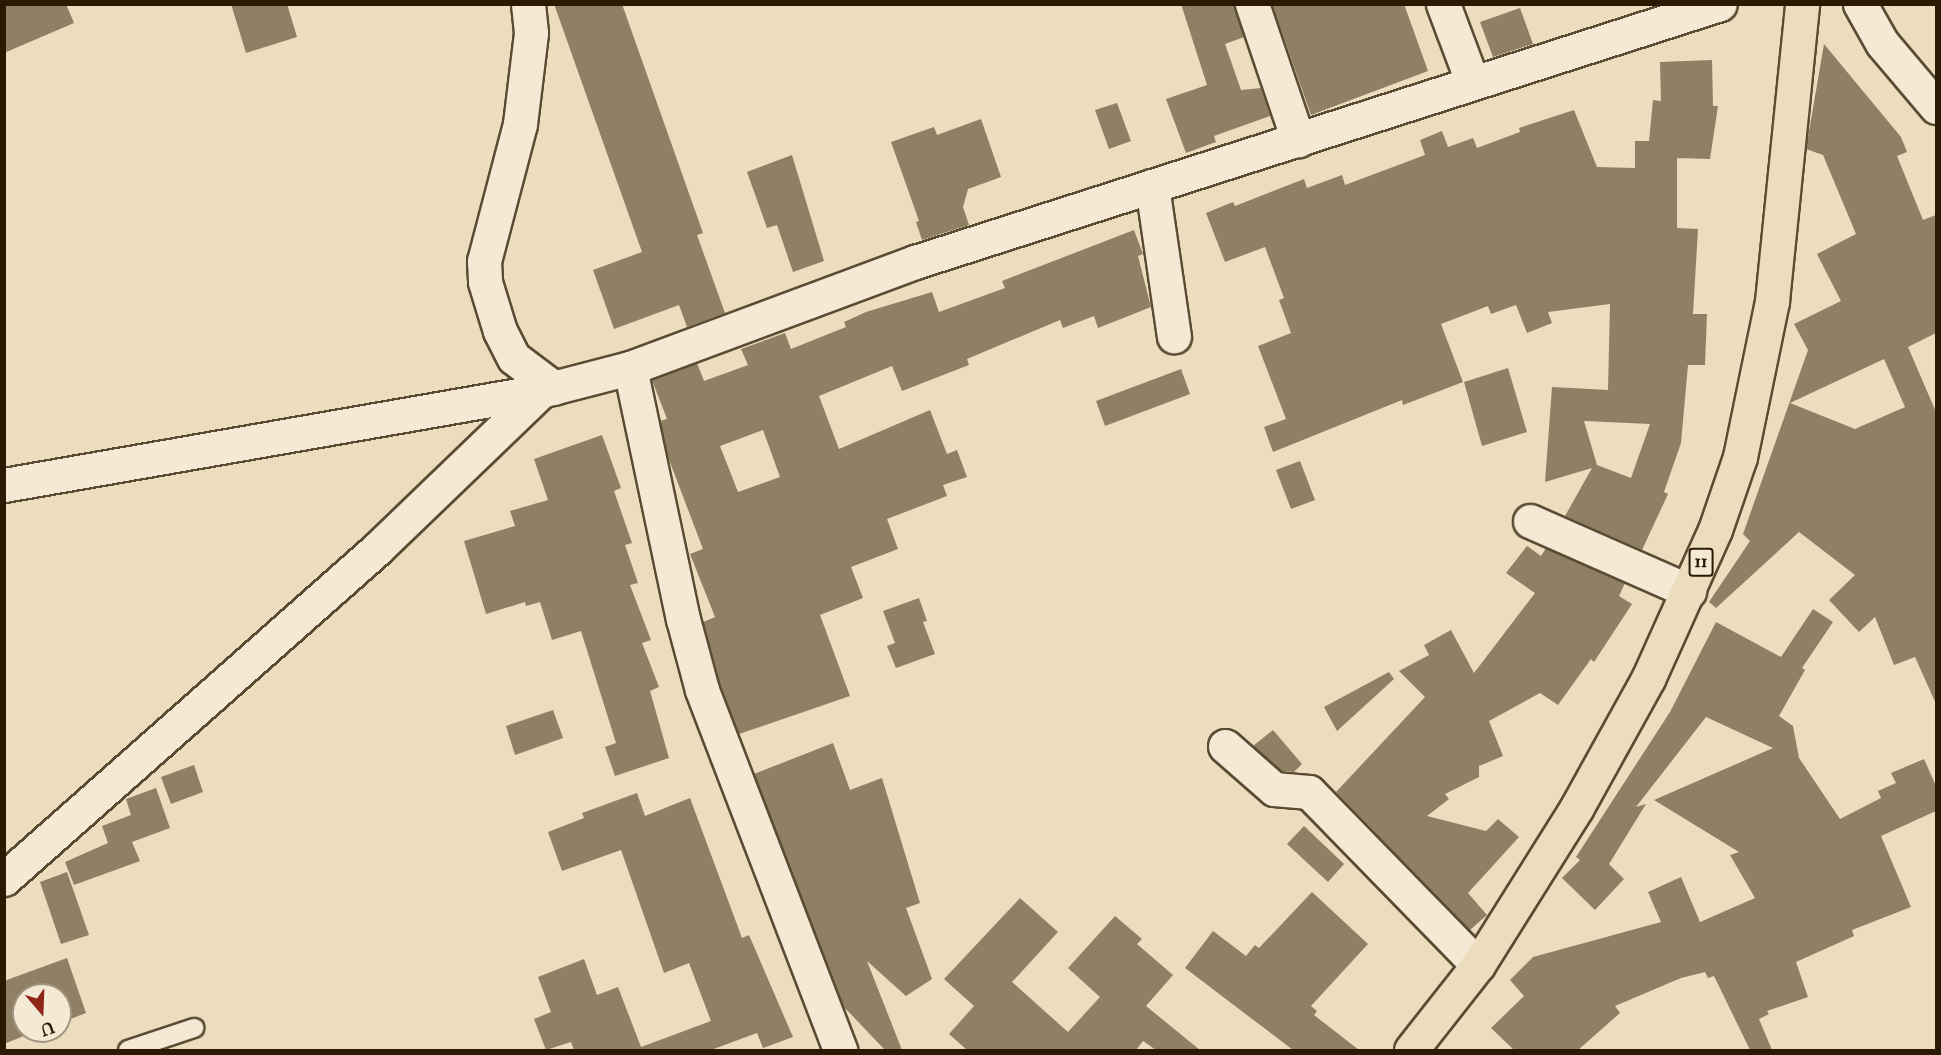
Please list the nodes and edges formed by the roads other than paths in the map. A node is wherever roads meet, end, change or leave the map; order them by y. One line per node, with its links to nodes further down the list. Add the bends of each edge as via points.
1 (528, 4): 13 (street, via 531,33 519,124 484,261 485,282 500,331 514,358)
2 (1252, 4): 9 (street)
3 (1443, 4): 7 (street)
4 (1720, 4): 7 (street)
5 (1802, 4): 16 (highway, 11, via 1785,201 1757,383 1740,457)
6 (1860, 4): 8 (street, via 1882,43)
7 (1472, 81): 9 (street)
8 (1936, 107)
9 (1298, 140): 10 (street)
10 (1152, 186): 11 (street); 12 (street, via 915,262)
11 (1174, 336)
12 (630, 368): 13 (street); 22 (street, via 683,619 702,690)
13 (547, 390): 14 (street); 18 (street, via 378,548)
14 (4, 485)
15 (1530, 521): 16 (street)
16 (1689, 591): 19 (highway, 11, via 1648,680 1577,807)
17 (1225, 746): 19 (street, via 1274,789 1309,792)
18 (4, 879)
19 (1478, 965): 23 (highway, 11)
20 (194, 1028): 21 (lane)
21 (128, 1050)
22 (840, 1050)
23 (1411, 1050)

